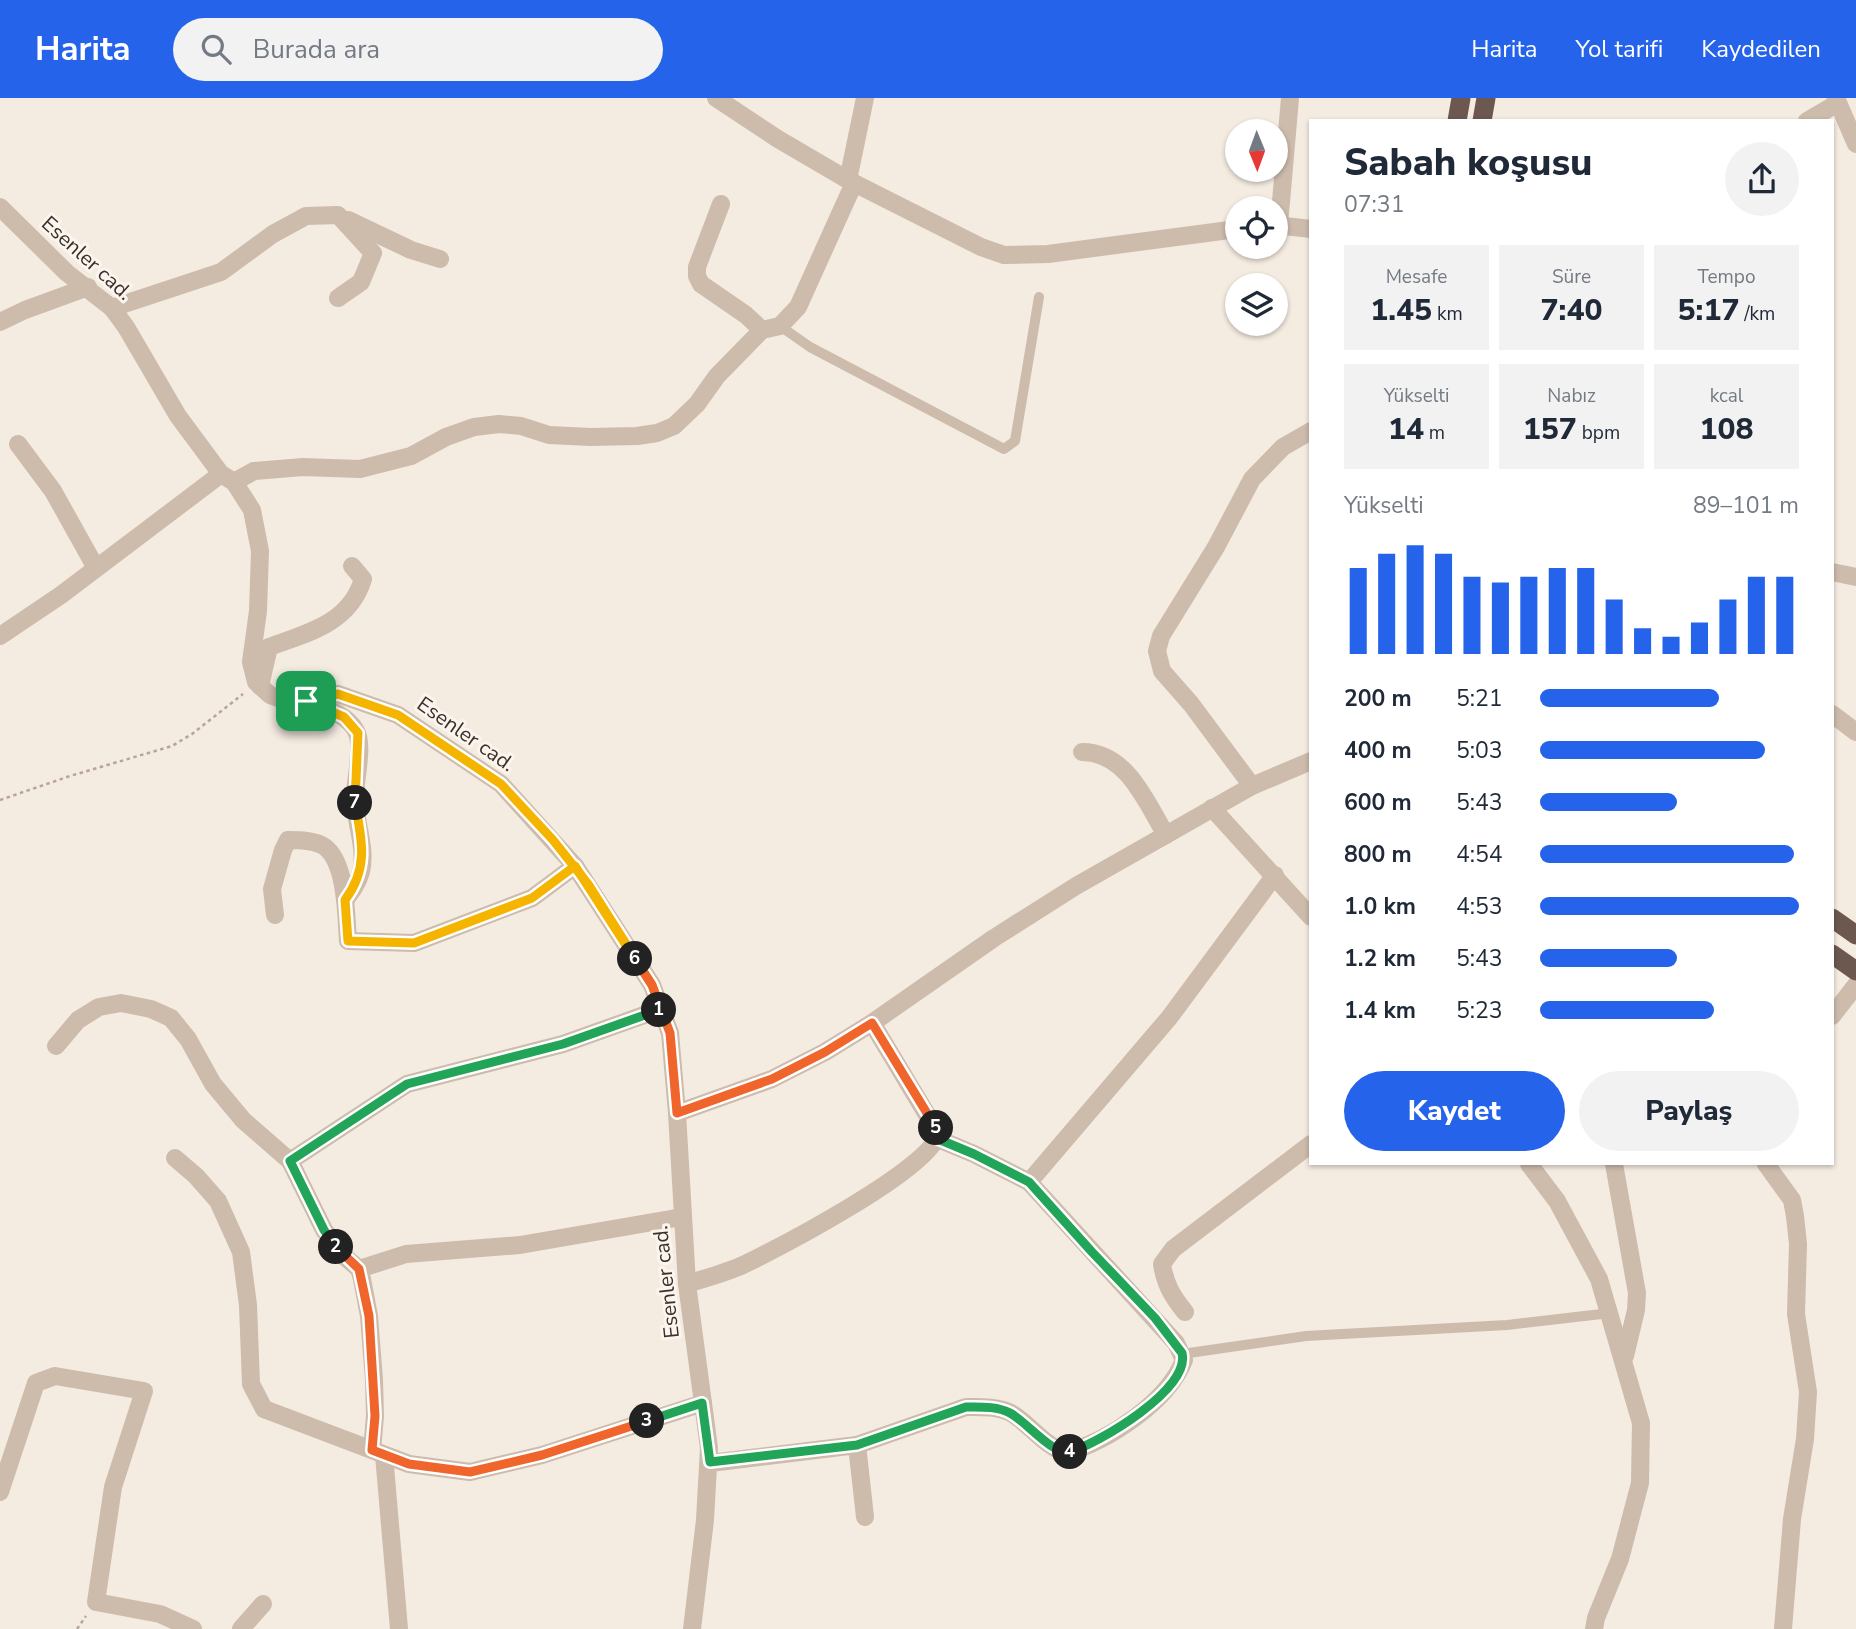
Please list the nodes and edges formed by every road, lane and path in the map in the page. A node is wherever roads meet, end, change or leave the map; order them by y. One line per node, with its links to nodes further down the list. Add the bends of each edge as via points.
1 (716, 98): 11 (street)
2 (865, 98): 11 (street)
3 (1290, 98): 12 (street)
4 (1461, 98): 7 (highway)
5 (1486, 98): 8 (highway)
6 (1837, 100): 9 (street); 10 (street)
7 (1457, 119)
8 (1482, 119)
9 (1810, 119)
10 (1856, 144)
11 (851, 182): 18 (street, via 1004,255 1048,254); 25 (street, via 797,307)
12 (1281, 196)
13 (721, 204): 26 (street, via 697,276 701,284)
14 (0, 207): 20 (street, Esenler cad.)
15 (338, 215): 19 (street); 22 (street, via 373,253 361,282); 23 (street, via 306,216 273,233 221,272)
16 (1288, 226): 17 (street)
17 (1309, 229)
18 (1225, 231)
19 (440, 259)
20 (88, 287): 23 (street, Esenler cad.); 24 (street)
21 (1039, 297): 25 (lane, via 1015,441 1004,449 810,347)
22 (338, 298)
23 (111, 308): 29 (street, Esenler cad., via 178,416)
24 (0, 322)
25 (780, 326): 26 (street)
26 (762, 330): 29 (street, via 683,418 657,433 549,435 499,424 446,436 411,456 360,469 303,467)
27 (1309, 431): 41 (street, via 1283,447 1252,479 1161,636 1157,651 1162,671)
28 (18, 444): 31 (street, via 54,491)
29 (228, 478): 31 (street); 35 (street, Esenler cad., via 252,510 260,551 251,662)
30 (352, 566): 35 (street, via 363,579 359,595 330,624 269,647)
31 (96, 568): 34 (street)
32 (1834, 572): 33 (street)
33 (1856, 578)
34 (0, 636)
35 (258, 684): 36 (street, Esenler cad., via 277,698); 42 (path, via 172,746)
36 (306, 701): 45 (street, Esenler cad., via 338,694 398,715 501,784); 47 (street, via 344,717 358,733 355,799 362,870)
37 (1834, 716): 38 (street)
38 (1856, 732)
39 (1083, 752): 44 (street, via 1109,758 1128,772)
40 (1309, 762): 41 (street)
41 (1252, 786): 43 (street)
42 (0, 800)
43 (1212, 808): 44 (street); 46 (street)
44 (1166, 835): 57 (street, via 994,938)
45 (575, 866): 47 (street, via 532,898 414,943 348,941); 55 (street, Esenler cad., via 652,985)
46 (1275, 875): 49 (street); 67 (street, via 1169,1018)
47 (345, 900): 48 (street, via 335,862 325,847 288,840 272,889)
48 (275, 915)
49 (1309, 915)
50 (1834, 919): 51 (highway)
51 (1856, 935)
52 (1834, 955): 53 (highway)
53 (1856, 971)
54 (1856, 985): 56 (street)
55 (661, 1009): 59 (street, Esenler cad., via 670,1033); 63 (street, via 563,1044 407,1084)
56 (1834, 1013)
57 (872, 1023): 59 (street, via 772,1079); 60 (street, via 930,1116)
58 (55, 1046): 63 (street, via 78,1020 99,1007 121,1003 171,1018 220,1093)
59 (677, 1113): 68 (street, Esenler cad.)
60 (938, 1139): 67 (street); 70 (street, via 915,1165 853,1205 741,1266)
61 (1309, 1146): 71 (street, via 1173,1249 1162,1264 1164,1279)
62 (175, 1158): 77 (street, via 218,1201 241,1252 251,1384 264,1409)
63 (290, 1161): 69 (street, via 324,1230)
64 (1530, 1165): 72 (street, via 1558,1201 1577,1236)
65 (1614, 1165): 74 (street, via 1637,1293)
66 (1767, 1165): 87 (street, via 1792,1200 1795,1216 1796,1314 1808,1392)
67 (1029, 1182): 73 (street)
68 (682, 1217): 69 (street, via 520,1245 406,1254); 70 (street, Esenler cad.)
69 (359, 1269): 77 (street, via 369,1316)
70 (687, 1284): 75 (street, Esenler cad.)
71 (1185, 1312)
72 (1610, 1313): 73 (lane, via 1507,1325 1306,1336); 74 (street)
73 (1182, 1353): 76 (street, via 1180,1371 1141,1415 1066,1453 1010,1412 984,1407 966,1407)
74 (1624, 1362): 86 (street, via 1641,1423 1640,1483 1620,1559)
75 (702, 1403): 77 (street, via 542,1455 470,1472 409,1464); 78 (street, Esenler cad.)
76 (857, 1445): 78 (street); 80 (street)
77 (378, 1452): 84 (street)
78 (710, 1462): 85 (street, Esenler cad.)
79 (0, 1492): 82 (street, via 36,1383 55,1376 144,1391 113,1487 96,1602 160,1614)
80 (865, 1517)
81 (263, 1604): 83 (street)
82 (193, 1629)
83 (241, 1629)
84 (400, 1629)
85 (692, 1629)
86 (1594, 1629)
87 (1783, 1629)

